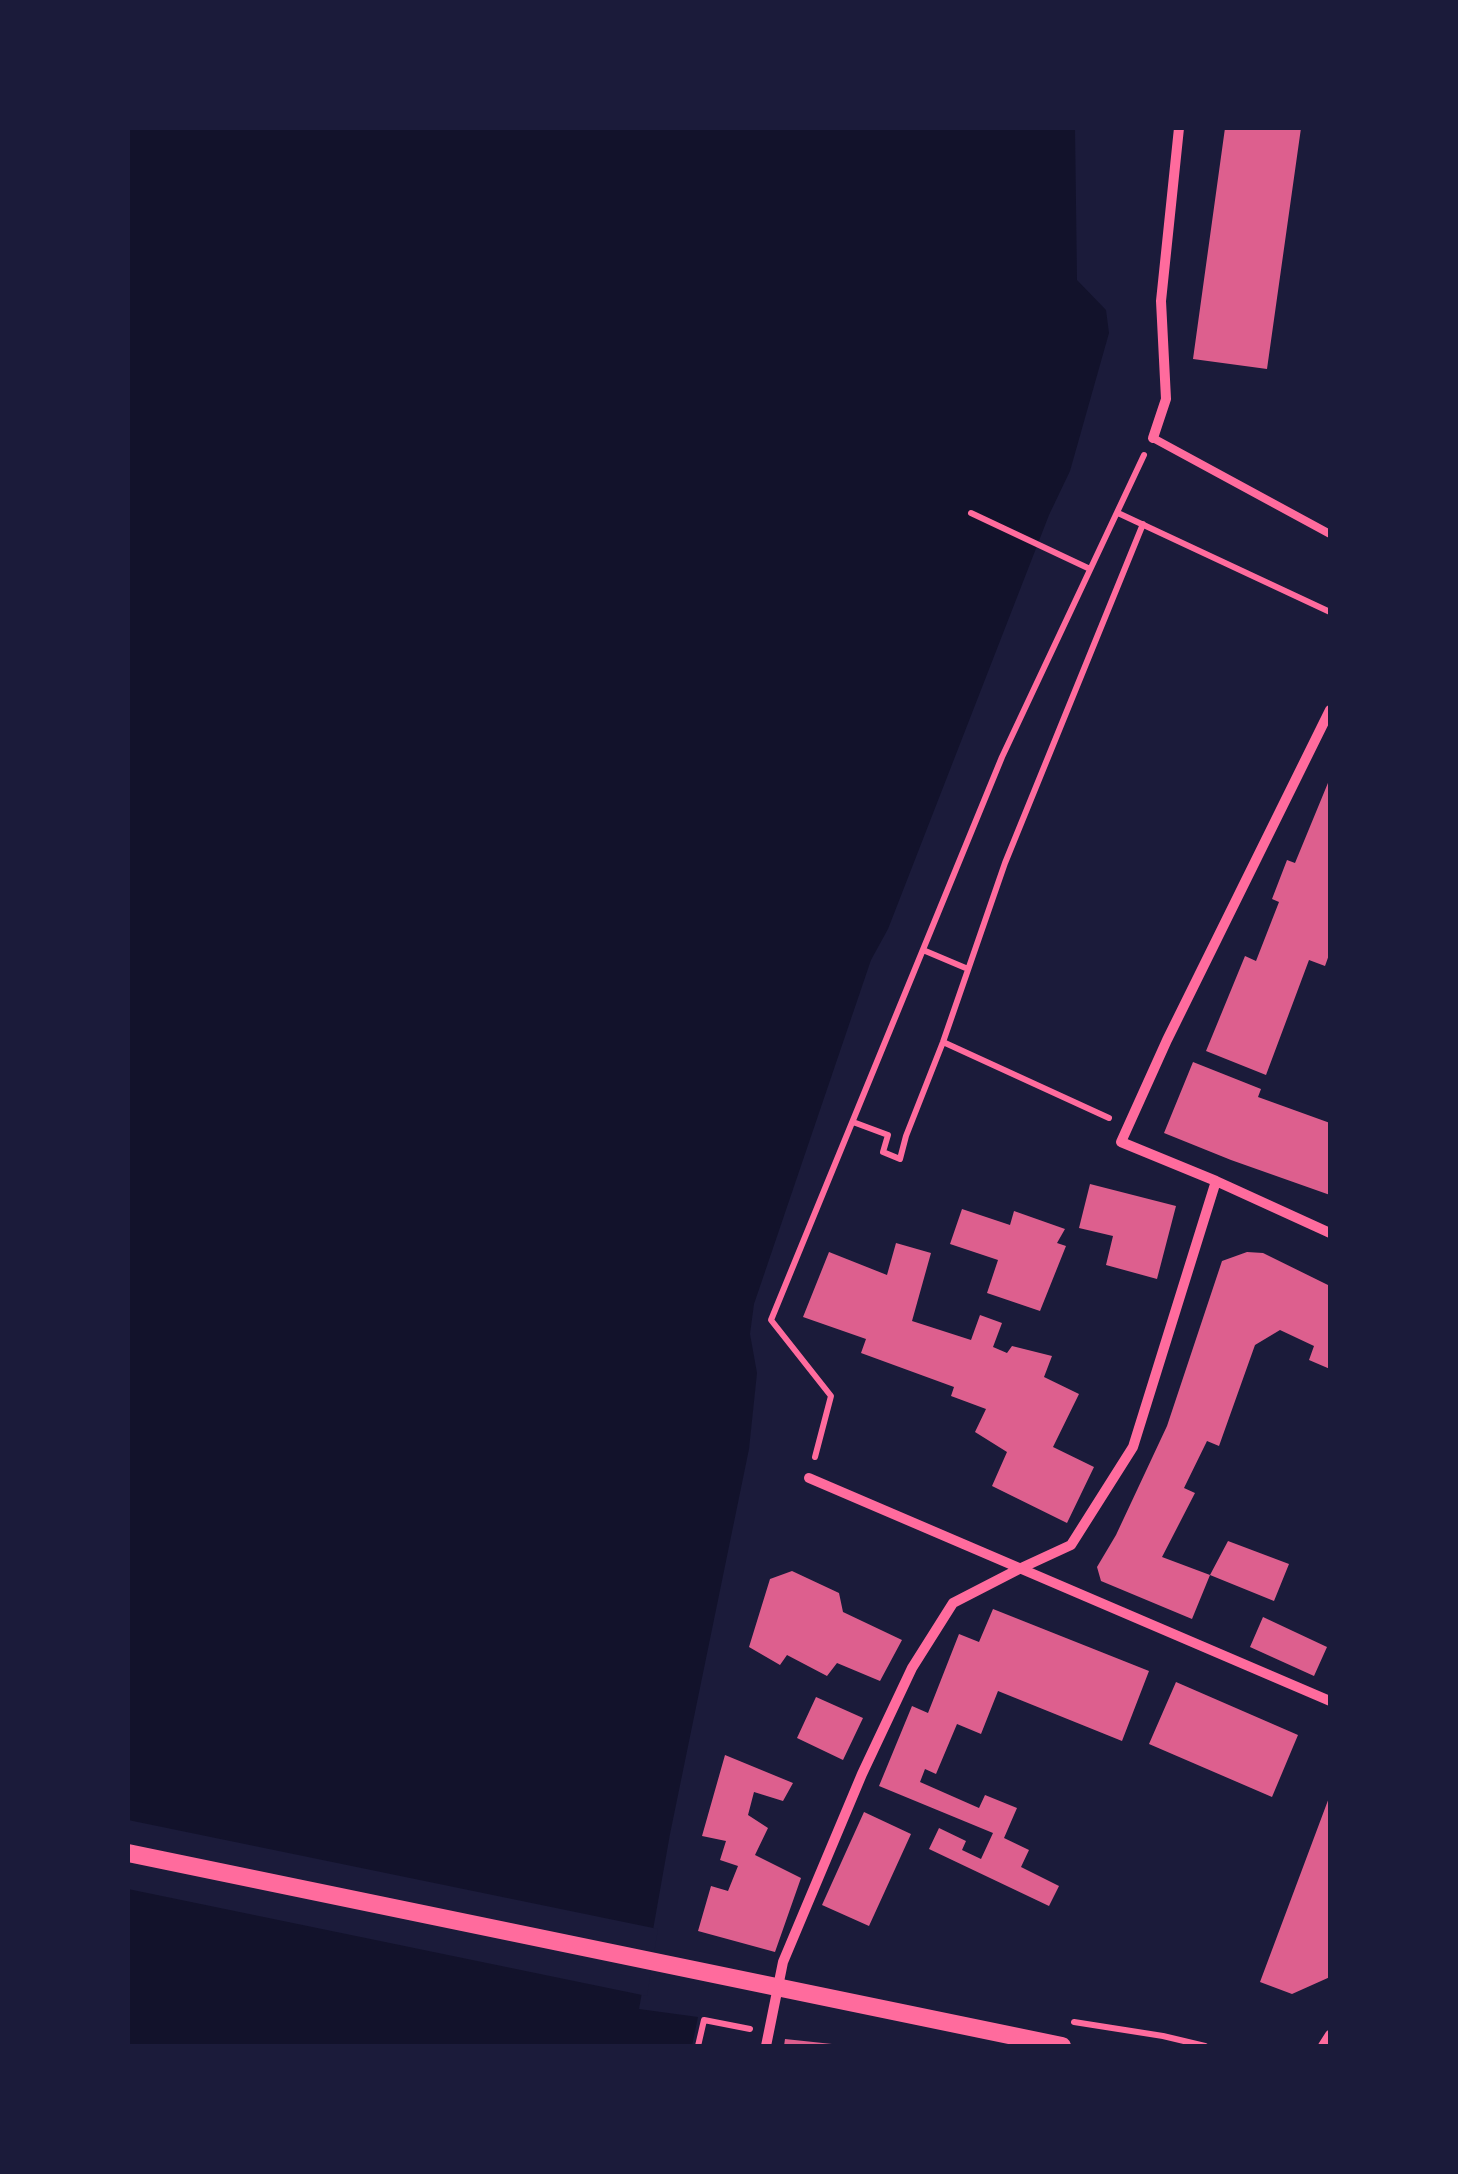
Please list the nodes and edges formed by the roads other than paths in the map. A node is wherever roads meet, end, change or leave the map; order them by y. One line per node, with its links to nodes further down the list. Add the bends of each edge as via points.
1 (1179, 128): 2 (street, via 1161,301 1166,399)
2 (1152, 438): 3 (lane)
3 (1330, 534)
4 (1330, 710): 5 (street, via 1121,1142)
5 (1216, 1181): 6 (street); 8 (street, via 1133,1447 1071,1545)
6 (1330, 1233)
7 (809, 1478): 8 (street)
8 (1019, 1568): 9 (street); 12 (street, via 953,1603 912,1668 784,1962)
9 (1330, 1702)
10 (128, 1853): 13 (street)
11 (1330, 2035): 14 (street)
12 (766, 2046)
13 (1062, 2046)
14 (1323, 2046)

